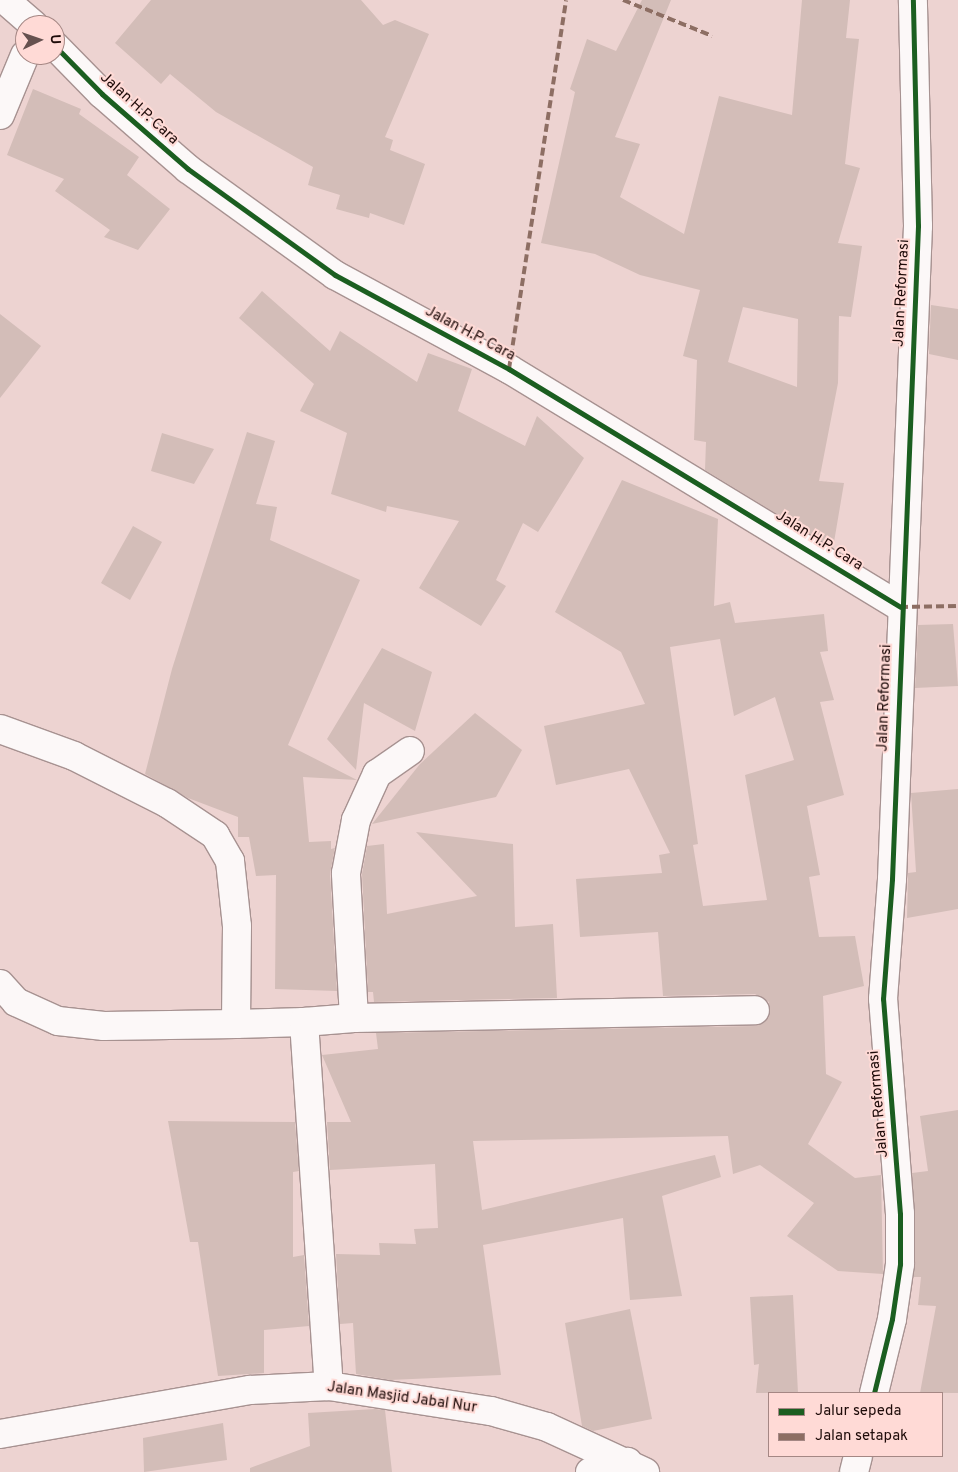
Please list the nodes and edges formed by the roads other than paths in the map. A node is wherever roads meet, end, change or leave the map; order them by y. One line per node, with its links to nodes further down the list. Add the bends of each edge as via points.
1 (6, 0): 3 (street)
2 (913, 0): 7 (street, Jalan Reformasi, via 918,226)
3 (23, 15)
4 (65, 56): 7 (street, Jalan H.P. Cara, via 102,94 188,169 335,275 509,369)
5 (21, 65): 6 (street)
6 (0, 115)
7 (900, 606): 16 (street, Jalan Reformasi, via 892,879 883,999 900,1214 900,1264 892,1319)
8 (0, 729): 14 (street, via 74,756 167,803 215,835 230,862 235,891)
9 (410, 751): 12 (street, via 377,774 356,820 346,873)
10 (0, 984): 14 (street, via 16,1002 58,1021 104,1026)
11 (755, 1010): 12 (street)
12 (354, 1018): 13 (street)
13 (304, 1022): 14 (street); 15 (street)
14 (236, 1024)
15 (328, 1386): 17 (street, Jalan Masjid Jabal Nur, via 250,1390); 19 (street, Jalan Masjid Jabal Nur, via 491,1410 547,1428)
16 (874, 1392)
17 (0, 1434)
18 (858, 1457): 21 (street)
19 (637, 1467): 20 (street)
20 (590, 1472)
21 (854, 1472)

